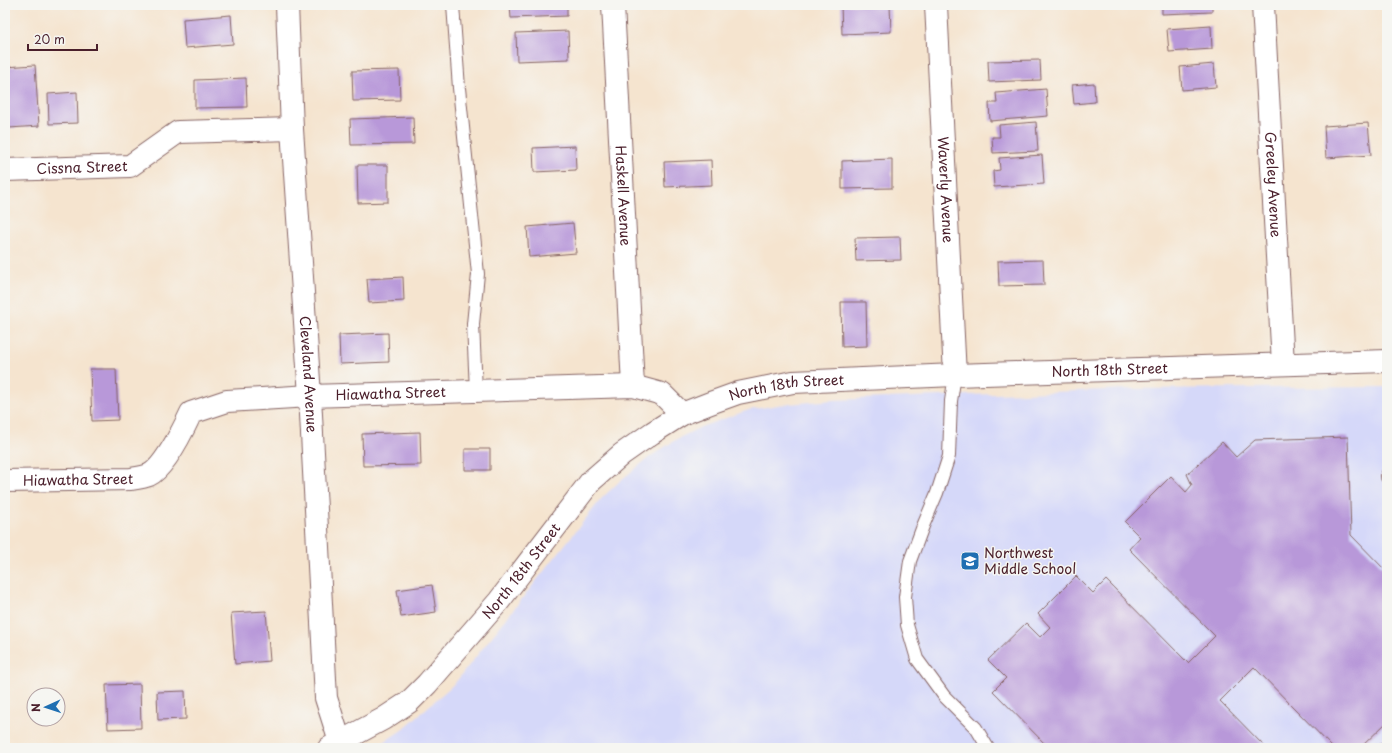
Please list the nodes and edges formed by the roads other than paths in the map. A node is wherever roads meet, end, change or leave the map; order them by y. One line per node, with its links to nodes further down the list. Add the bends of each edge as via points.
1 (286, 5): 6 (street, Cleveland Avenue)
2 (453, 5): 12 (lane, via 478,274 473,324)
3 (613, 5): 11 (street, Haskell Avenue)
4 (936, 5): 10 (street, Waverly Avenue)
5 (1263, 5): 9 (street, Greeley Avenue)
6 (292, 129): 7 (street, Cissna Street, via 178,132 130,166); 13 (street, Cleveland Avenue)
7 (5, 170)
8 (1387, 361): 9 (street, North 18th Street)
9 (1283, 364): 10 (street, North 18th Street)
10 (955, 375): 14 (street, North 18th Street, via 793,382 738,393); 17 (lane, via 951,401 949,456 910,561 905,604 907,625 917,659 944,696 976,728)
11 (633, 386): 12 (street, Hiawatha Street); 14 (street, Hiawatha Street, via 662,394)
12 (476, 391): 13 (street, Hiawatha Street)
13 (310, 396): 15 (street, Hiawatha Street, via 227,401 191,413 175,444 150,475 131,479); 16 (street, Cleveland Avenue, via 326,698)
14 (682, 414): 16 (street, North 18th Street, via 622,454 591,481 499,601 444,666 409,702)
15 (5, 481)
16 (335, 745)
17 (988, 748)

